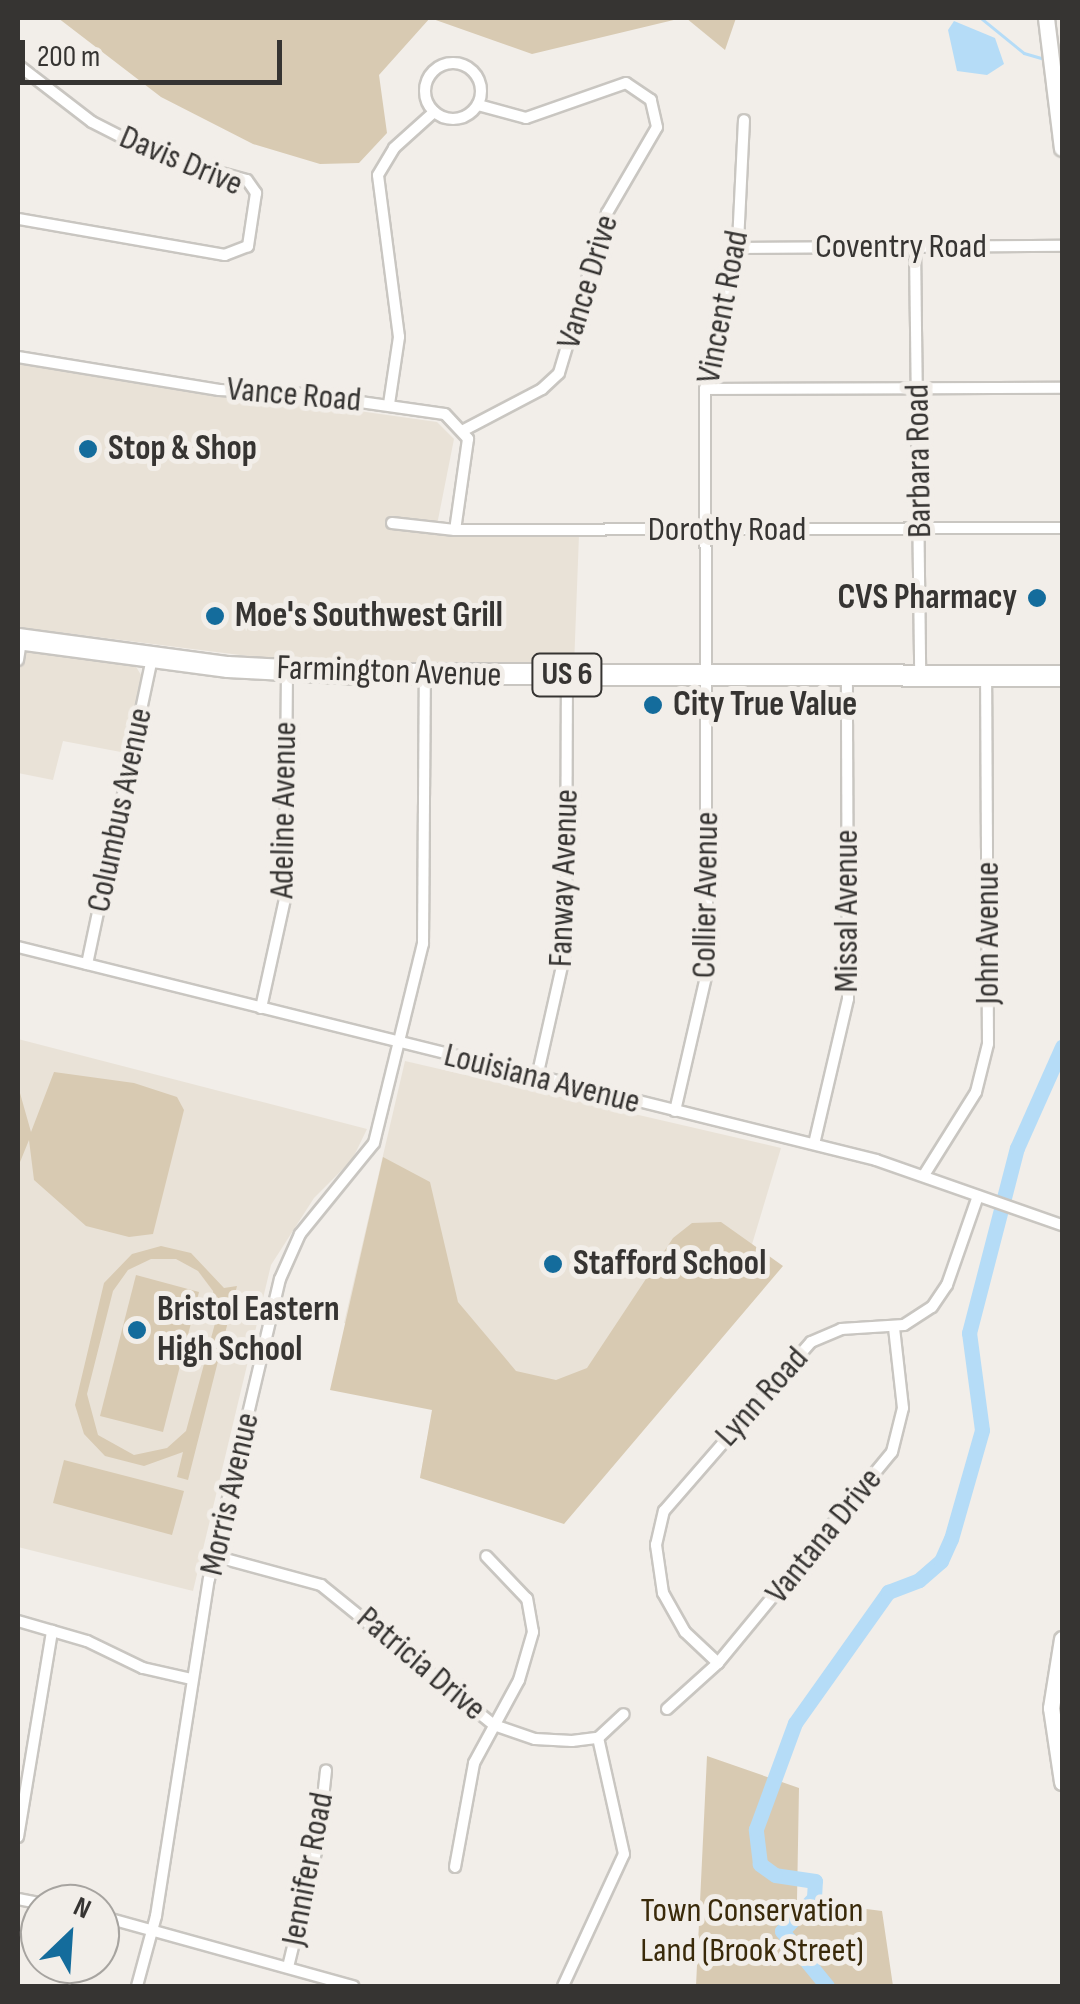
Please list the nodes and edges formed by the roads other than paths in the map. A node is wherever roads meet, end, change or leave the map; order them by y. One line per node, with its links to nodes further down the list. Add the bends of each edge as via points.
1 (1046, 18): 6 (street)
2 (18, 65): 7 (street, Davis Drive, via 92,122 159,156 246,180 256,193 248,246 225,255)
3 (478, 106): 4 (street, Vance Drive, via 458,119); 4 (street, via 478,77 464,64 446,63 426,81); 16 (street, Vance Drive, via 526,118 626,83 651,100 657,128 607,213 559,374)
4 (434, 112): 15 (street, via 394,148 378,175 399,320)
5 (744, 120): 10 (street, Vincent Road)
6 (1062, 148)
7 (18, 219)
8 (1062, 246): 9 (street, Coventry Road)
9 (915, 247): 10 (street, Coventry Road); 12 (street, Barbara Road)
10 (739, 248): 14 (street, Vincent Road)
11 (18, 357): 15 (street, Vance Road, via 220,390)
12 (917, 386): 13 (street); 14 (street); 18 (street, Barbara Road)
13 (1062, 388)
14 (705, 389): 21 (street, Vincent Road)
15 (389, 404): 16 (street, Vance Road, via 444,414)
16 (464, 430): 20 (street, via 468,448)
17 (392, 523): 20 (street, Dorothy Road)
18 (921, 528): 19 (street, Dorothy Road); 21 (street, Dorothy Road); 27 (street, Barbara Road)
19 (1062, 528)
20 (455, 530): 21 (street, Dorothy Road)
21 (708, 530): 25 (street, Vincent Road)
22 (19, 646): 23 (highway, Farmington Avenue / US 6)
23 (152, 657): 24 (highway, Farmington Avenue / US 6); 33 (street, Columbus Avenue)
24 (287, 670): 28 (highway, Farmington Avenue / US 6); 34 (street, Adeline Avenue, via 285,898)
25 (707, 674): 26 (highway, Farmington Avenue / US 6); 29 (highway, Farmington Avenue / US 6); 37 (street, Collier Avenue, via 707,972)
26 (847, 674): 27 (highway, Farmington Avenue / US 6); 38 (street, Missal Avenue, via 848,999)
27 (920, 674): 30 (highway, Farmington Avenue / US 6)
28 (425, 675): 29 (highway, Farmington Avenue / US 6); 35 (street, Morris Avenue, via 426,924)
29 (567, 675): 36 (street, Fanway Avenue, via 566,948)
30 (986, 675): 31 (highway, Farmington Avenue / US 6); 39 (street, John Avenue, via 988,1044 976,1092)
31 (1062, 676)
32 (18, 947): 33 (street, Louisiana Avenue)
33 (87, 964): 34 (street, Louisiana Avenue)
34 (261, 1008): 35 (street, Louisiana Avenue)
35 (399, 1042): 36 (street, Louisiana Avenue); 43 (street, Morris Avenue, via 374,1143 300,1234 280,1279)
36 (536, 1078): 37 (street, Louisiana Avenue)
37 (675, 1111): 38 (street, Louisiana Avenue)
38 (814, 1144): 39 (street, Louisiana Avenue)
39 (924, 1176): 40 (street, Louisiana Avenue)
40 (978, 1196): 41 (street, Louisiana Avenue); 42 (street, via 938,1299)
41 (1062, 1224)
42 (894, 1328): 48 (street, Vantana Drive, via 903,1408 892,1452); 48 (street, Lynn Road, via 840,1329 811,1342 664,1511 656,1545 663,1593 685,1632)
43 (214, 1556): 49 (street, Morris Avenue); 52 (street, Patricia Drive, via 280,1570 331,1591)
44 (486, 1556): 52 (street, via 513,1579 533,1622 530,1655)
45 (18, 1622): 46 (street)
46 (52, 1631): 49 (street); 54 (street)
47 (1062, 1639): 56 (street, via 1051,1708)
48 (718, 1662): 50 (street, Vantana Drive)
49 (191, 1679): 60 (street, Morris Avenue)
50 (667, 1709)
51 (624, 1714): 53 (street, via 618,1727)
52 (494, 1724): 53 (street, Patricia Drive, via 535,1738); 58 (street, via 469,1779)
53 (598, 1738): 64 (street, via 624,1854)
54 (23, 1759): 57 (street)
55 (326, 1770): 61 (street, Jennifer Road, via 318,1844)
56 (1062, 1782)
57 (18, 1838)
58 (456, 1867)
59 (120, 1920): 60 (street)
60 (154, 1928): 61 (street); 62 (street, Morris Avenue)
61 (288, 1968): 63 (street)
62 (137, 1986)
63 (352, 1986)
64 (563, 1986)

